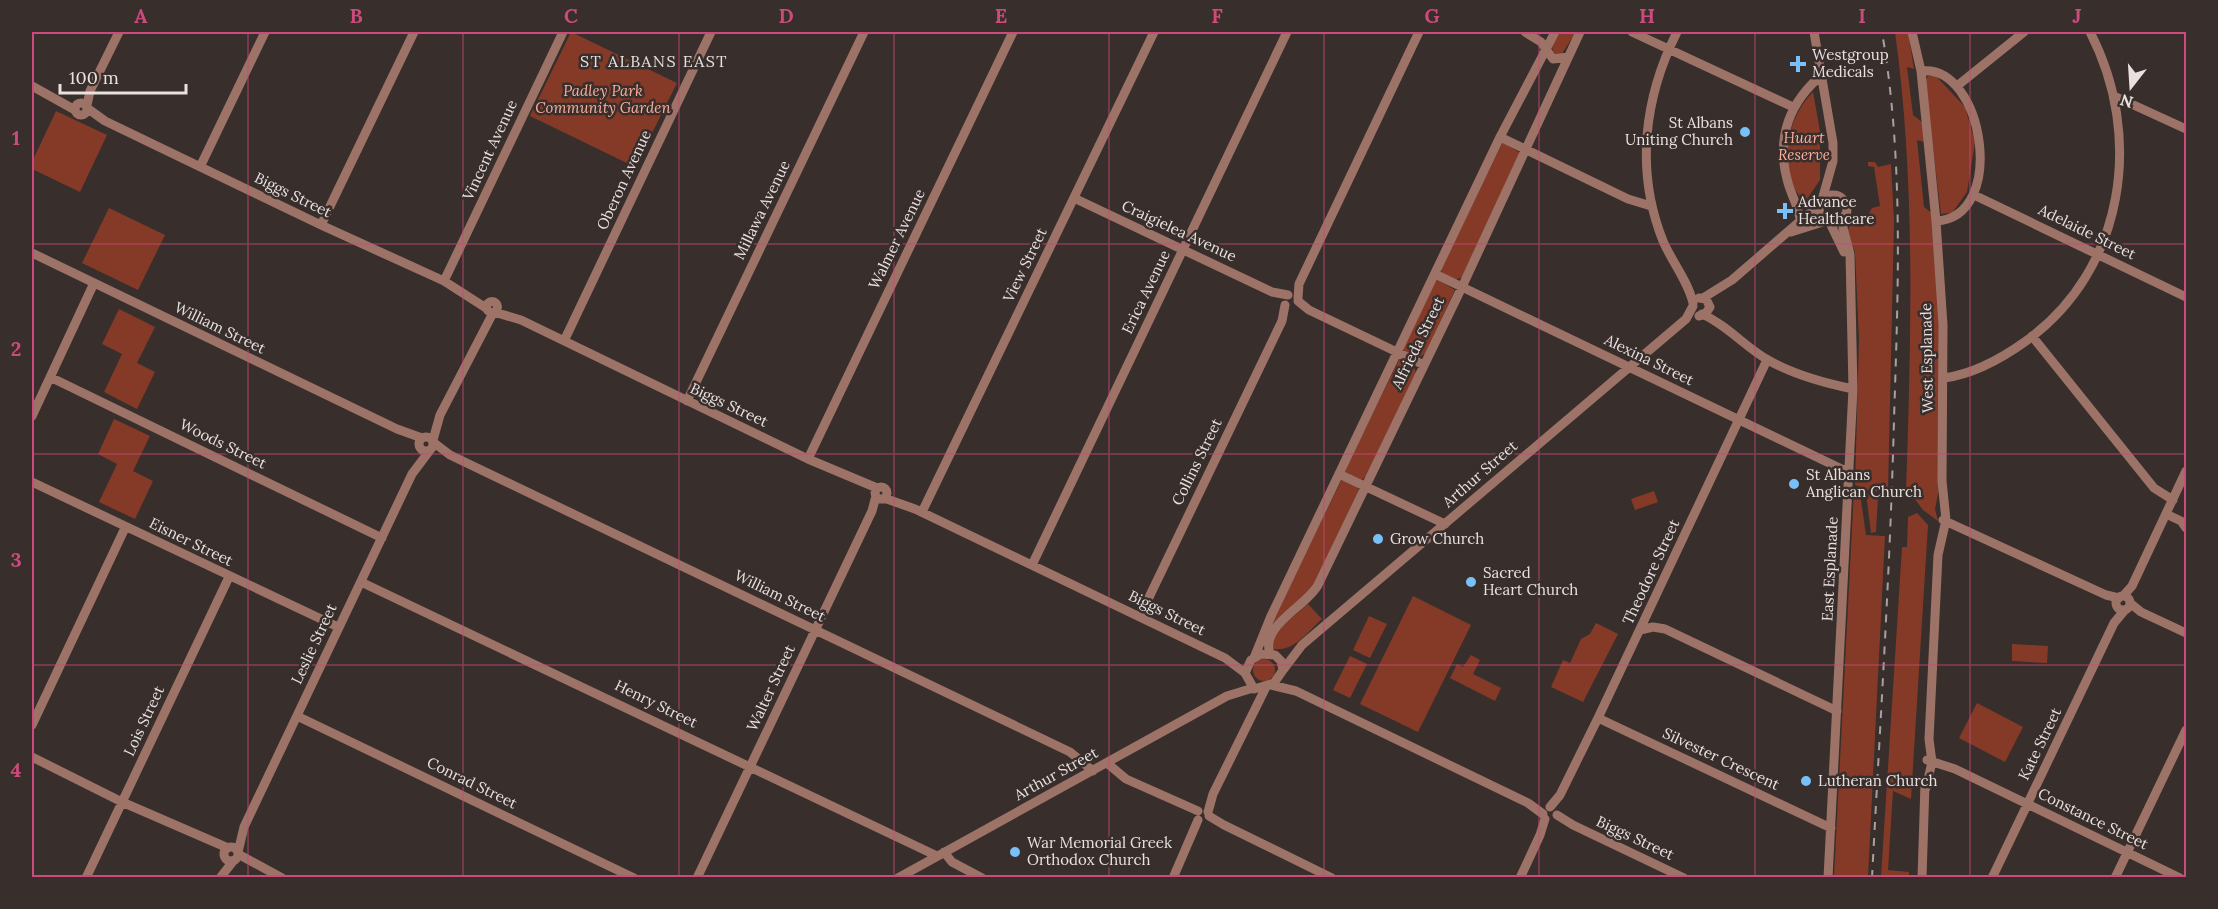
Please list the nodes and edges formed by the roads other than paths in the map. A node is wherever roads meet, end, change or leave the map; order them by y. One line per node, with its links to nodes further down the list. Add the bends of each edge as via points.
1 (119, 32): 29 (street)
2 (266, 32): 34 (street)
3 (414, 32): 47 (street)
4 (562, 32): 55 (street, Vincent Avenue)
5 (711, 32): 65 (street, Oberon Avenue)
6 (864, 32): 73 (street, Millawa Avenue)
7 (1013, 32): 77 (street, Walmer Avenue)
8 (1154, 32): 37 (street, View Street)
9 (1287, 32): 49 (street, Erica Avenue)
10 (1419, 32): 60 (street, Collins Street)
11 (1549, 32): 20 (street)
12 (1555, 32): 22 (street, Alfrieda Street)
13 (1580, 32): 23 (street, Alfrieda Street)
14 (1632, 32): 21 (street)
15 (1677, 32): 21 (street)
16 (1814, 32): 25 (street)
17 (1912, 32): 24 (street, West Esplanade)
18 (2024, 32): 27 (street)
19 (2090, 32): 28 (street)
20 (1528, 33): 22 (street)
21 (1668, 49): 30 (street); 41 (street, via 1651,99 1645,138)
22 (1546, 50): 23 (street, via 1553,59); 32 (street, Alfrieda Street)
23 (1568, 57): 33 (street, Alfrieda Street)
24 (1921, 71): 27 (street, via 1940,72); 45 (street, West Esplanade)
25 (1823, 74): 30 (street); 35 (street, via 1833,142)
26 (32, 86): 29 (street, Biggs Street)
27 (1957, 86): 36 (street, via 1969,107 1981,160)
28 (2114, 96): 31 (street); 51 (street, via 2120,130 2120,174 2114,211)
29 (82, 107): 34 (street, Biggs Street)
30 (1792, 107): 39 (street, via 1782,151 1787,182)
31 (2187, 129)
32 (1500, 137): 33 (street); 53 (street, Alfrieda Street)
33 (1526, 149): 41 (street, via 1628,199); 57 (street, Alfrieda Street)
34 (200, 167): 47 (street, Biggs Street)
35 (1830, 176): 38 (street); 40 (street)
36 (1974, 195): 45 (street, via 1960,214); 51 (street, Adelaide Street)
37 (1074, 198): 49 (street, Craigielea Avenue); 85 (street, View Street)
38 (1841, 198): 40 (street, via 1829,196); 43 (street)
39 (1795, 200): 42 (street); 44 (street)
40 (1821, 202): 42 (street); 46 (street, via 1819,212)
41 (1651, 206): 59 (street, via 1664,241)
42 (1811, 212): 44 (street)
43 (1845, 215): 46 (street, via 1839,222); 52 (street, East Esplanade)
44 (1800, 219): 48 (street)
45 (1936, 221): 71 (street, West Esplanade)
46 (1828, 222): 48 (street, via 1810,224); 52 (street, East Esplanade)
47 (321, 225): 55 (street, Biggs Street)
48 (1785, 235): 54 (street)
49 (1183, 250): 60 (street, Craigielea Avenue); 92 (street, Erica Avenue)
50 (32, 253): 56 (street, William Street)
51 (2097, 254): 58 (street, Adelaide Street); 64 (street, via 2070,298)
52 (1848, 262): 72 (street, East Esplanade)
53 (1435, 274): 57 (street, Alexina Street); 66 (street, Alfrieda Street)
54 (1732, 280): 59 (street); 62 (street)
55 (444, 281): 61 (street, Biggs Street)
56 (94, 283): 70 (street); 76 (street, William Street)
57 (1462, 287): 68 (street, Alfrieda Street); 69 (street, Alexina Street)
58 (2187, 297)
59 (1698, 301): 62 (street, via 1708,301); 62 (street, via 1695,312); 63 (street)
60 (1291, 302): 66 (street, Craigielea Avenue); 97 (street, Collins Street)
61 (491, 308): 65 (street, Biggs Street); 76 (street, Leslie Street)
62 (1706, 311): 63 (street); 67 (street)
63 (1678, 325): 69 (street, Arthur Street)
64 (2032, 336): 71 (street, via 1990,363); 84 (street, via 2149,481)
65 (564, 341): 73 (street, Biggs Street)
66 (1397, 352): 68 (street, Craigielea Avenue); 80 (street, Alfrieda Street)
67 (1767, 360): 72 (street, via 1810,378); 75 (street, Theodore Street)
68 (1424, 365): 82 (street, Alfrieda Street)
69 (1629, 366): 75 (street, Alexina Street); 88 (street, Arthur Street)
70 (50, 376): 74 (street); 91 (street, Woods Street)
71 (1944, 378): 87 (street, West Esplanade)
72 (1853, 389): 79 (street, East Esplanade)
73 (687, 402): 77 (street, Biggs Street)
74 (32, 415)
75 (1739, 419): 79 (street, Alexina Street); 96 (street, Theodore Street)
76 (427, 443): 91 (street, Leslie Street); 100 (street, William Street)
77 (808, 459): 83 (street, Biggs Street)
78 (2187, 471): 84 (street, Kate Street)
79 (1851, 473): 114 (street, East Esplanade)
80 (1340, 474): 82 (street); 106 (street, Alfrieda Street)
81 (32, 482): 89 (street, Eisner Street)
82 (1365, 486): 88 (street); 104 (street, Alfrieda Street, via 1313,594 1273,631 1268,646)
83 (880, 494): 85 (street, Biggs Street); 100 (street, Walter Street)
84 (2173, 500): 86 (street, Kate Street)
85 (922, 512): 92 (street, Biggs Street)
86 (2166, 514): 90 (street); 95 (street, Kate Street)
87 (1944, 520): 95 (street); 120 (street, West Esplanade)
88 (1445, 524): 103 (street, Arthur Street)
89 (125, 528): 93 (street, Eisner Street); 117 (street)
90 (2187, 528)
91 (382, 538): 94 (street, Leslie Street)
92 (1032, 565): 97 (street, Biggs Street)
93 (229, 577): 98 (street, Eisner Street); 124 (street, Lois Street)
94 (361, 582): 98 (street, Leslie Street); 122 (street, Henry Street)
95 (2123, 603): 102 (street); 125 (street, Kate Street)
96 (1651, 608): 99 (street, via 1656,621); 101 (street, Theodore Street)
97 (1140, 616): 105 (street, Biggs Street)
98 (338, 627): 115 (street, Leslie Street)
99 (1665, 629): 101 (street); 114 (street)
100 (815, 630): 122 (street, Walter Street); 123 (street, William Street, via 1070,752)
101 (1640, 630): 116 (street, Theodore Street)
102 (2187, 633)
103 (1302, 645): 104 (street, Arthur Street); 107 (street, Arthur Street)
104 (1273, 654): 106 (street); 107 (street, via 1281,661)
105 (1225, 658): 106 (street, Biggs Street); 108 (street, Biggs Street)
106 (1253, 659): 108 (street)
107 (1283, 672): 109 (street); 111 (street, Biggs Street)
108 (1245, 674): 110 (street); 112 (street, Arthur Street)
109 (1268, 686): 110 (street); 111 (street, Biggs Street); 113 (street)
110 (1253, 688): 112 (street, Arthur Street); 113 (street)
111 (1296, 691): 126 (street, Biggs Street)
112 (1227, 696): 121 (street, Arthur Street)
113 (1254, 708): 127 (street)
114 (1838, 711): 128 (street, East Esplanade)
115 (297, 716): 130 (street, Leslie Street); 135 (street, Conrad Street)
116 (1598, 718): 126 (street, Theodore Street); 128 (street, Silvester Crescent)
117 (32, 724)
118 (2187, 729): 129 (street)
119 (33, 759): 124 (street)
120 (1930, 761): 125 (street, Constance Street); 144 (street, West Esplanade)
121 (1107, 763): 123 (street, Arthur Street); 127 (street, via 1126,779)
122 (751, 766): 131 (street, Henry Street); 136 (street, Walter Street)
123 (1092, 771): 131 (street, Arthur Street)
124 (122, 802): 130 (street); 133 (street, Lois Street)
125 (2027, 804): 129 (street, Constance Street); 145 (street, Kate Street)
126 (1550, 814): 141 (street, Theodore Street); 142 (street, Biggs Street)
127 (1203, 816): 139 (street); 140 (street)
128 (1830, 828): 143 (street, East Esplanade)
129 (2128, 852): 146 (street); 147 (street, Constance Street)
130 (231, 854): 132 (street, Leslie Street); 134 (street)
131 (941, 854): 137 (street, Arthur Street); 138 (street, Henry Street)
132 (220, 877)
133 (86, 878)
134 (282, 878)
135 (634, 878)
136 (697, 878)
137 (898, 878)
138 (982, 878)
139 (1173, 878)
140 (1332, 878)
141 (1520, 878)
142 (1684, 878)
143 (1828, 878)
144 (1922, 878)
145 (1992, 878)
146 (2115, 878)
147 (2180, 878)

